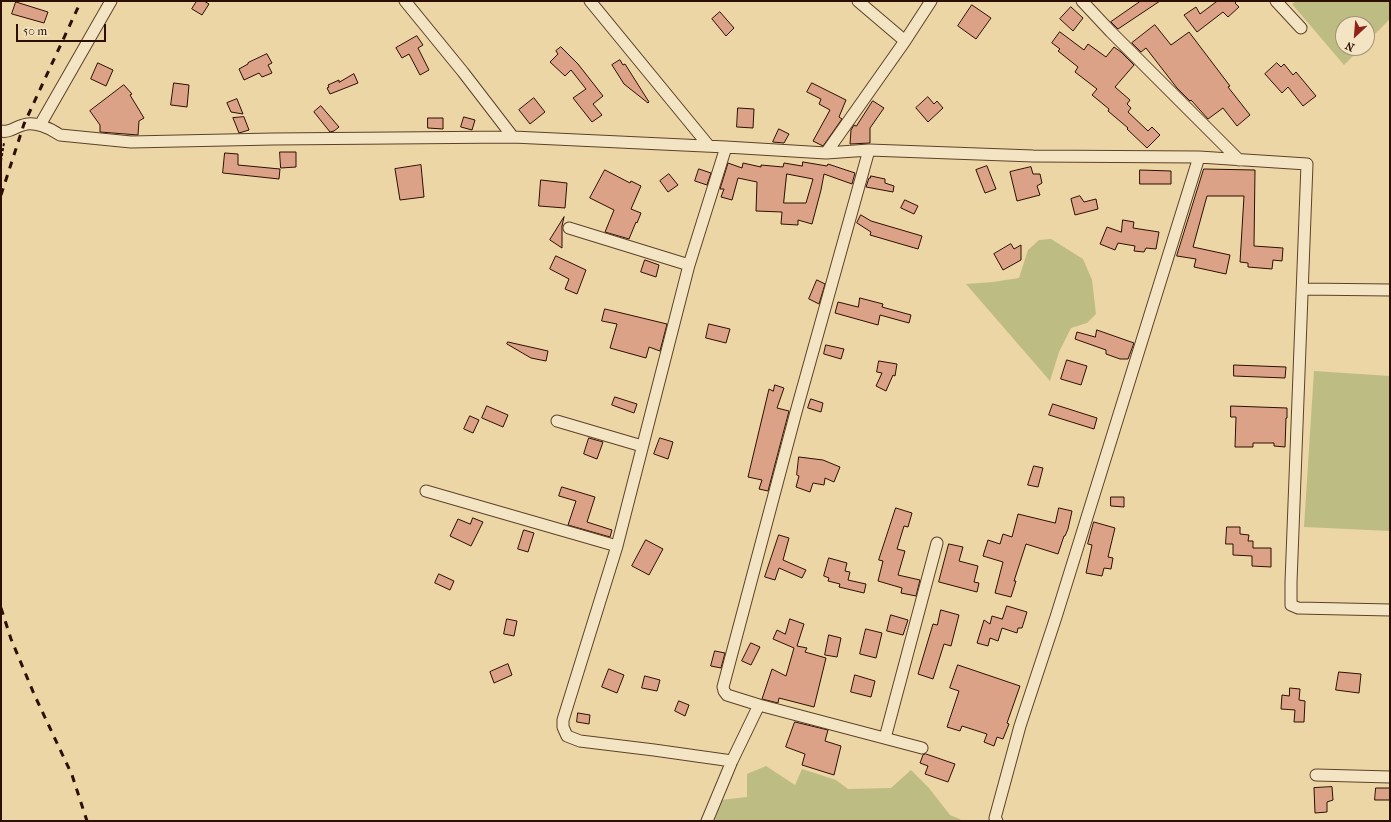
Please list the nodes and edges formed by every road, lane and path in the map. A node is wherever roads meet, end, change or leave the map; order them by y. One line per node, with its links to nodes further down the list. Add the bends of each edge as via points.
1 (111, 1): 10 (street)
2 (405, 1): 12 (street)
3 (590, 1): 13 (street)
4 (858, 1): 9 (street)
5 (931, 1): 9 (street)
6 (1082, 1): 19 (street)
7 (1276, 1): 8 (street)
8 (1301, 28)
9 (905, 41): 16 (street)
10 (40, 125): 11 (street, via 24,124); 12 (street, via 60,135 131,142)
11 (3, 132): 18 (path)
12 (513, 137): 13 (street)
13 (709, 146): 14 (street)
14 (726, 147): 16 (street); 21 (street)
15 (869, 150): 16 (street); 17 (street, via 1033,156); 30 (street, via 724,681 724,691 727,695)
16 (826, 153)
17 (1199, 157): 19 (street); 37 (street, via 1020,726 994,818)
18 (1, 160)
19 (1239, 160): 22 (street, via 1307,164)
20 (569, 228): 21 (street)
21 (689, 265): 25 (street)
22 (1303, 288): 23 (street); 29 (street, via 1292,605 1304,608)
23 (1390, 290)
24 (557, 421): 25 (street)
25 (642, 446): 28 (street)
26 (426, 492): 28 (street)
27 (937, 543): 31 (street)
28 (617, 546): 33 (street, via 563,720 566,736 580,741)
29 (1390, 610)
30 (759, 705): 31 (street); 33 (street)
31 (885, 738): 32 (street)
32 (922, 748)
33 (732, 761): 36 (street)
34 (1316, 776): 35 (street)
35 (1390, 777)
36 (707, 821)
37 (997, 821)

